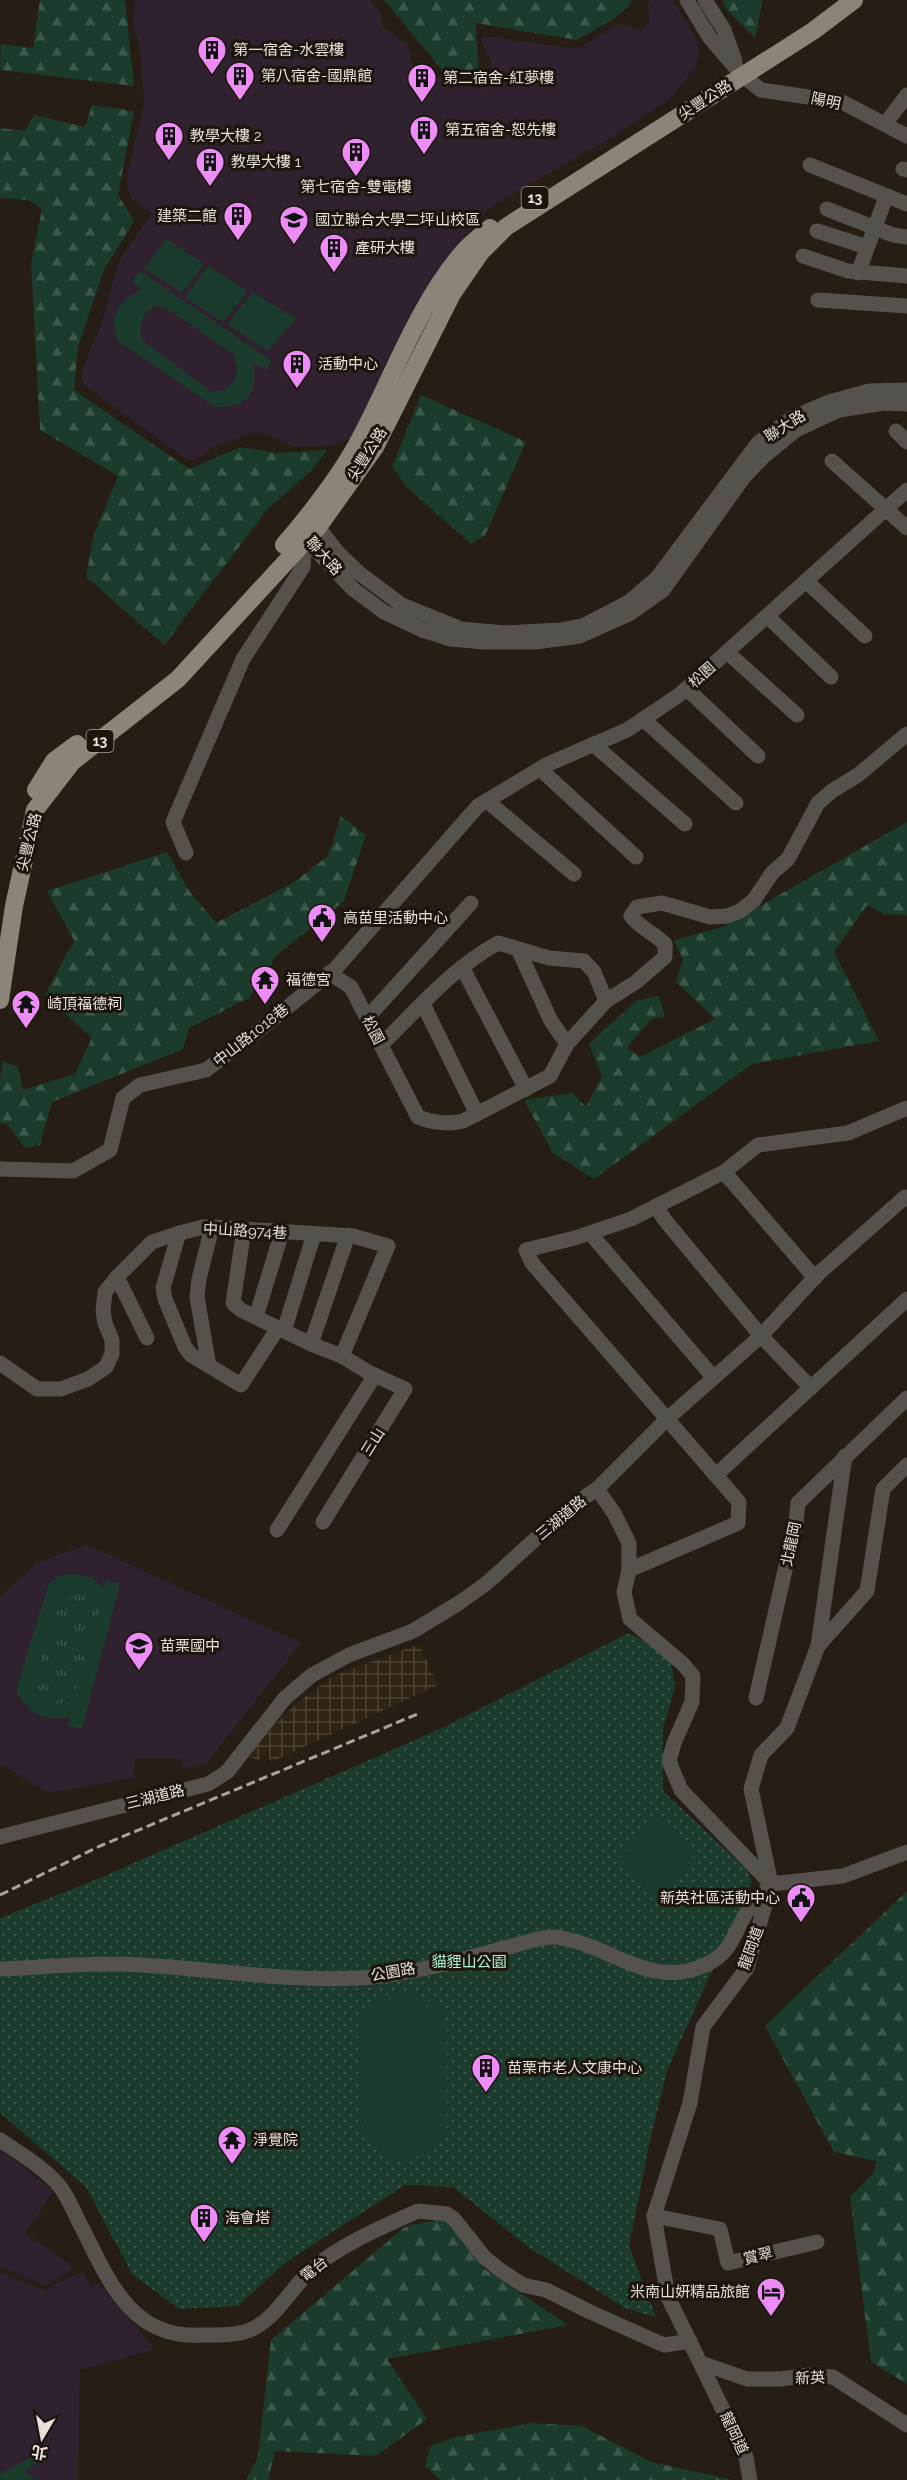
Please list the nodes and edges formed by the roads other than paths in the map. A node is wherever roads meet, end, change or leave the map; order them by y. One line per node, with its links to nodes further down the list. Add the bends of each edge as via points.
1 (687, 0): 5 (street, 陽明, via 710,38)
2 (705, 0): 5 (street, via 724,30)
3 (837, 0): 5 (main road, 尖豐公路 / 13)
4 (854, 0): 5 (main road, 尖豐公路 / 13, via 813,31)
5 (740, 71): 7 (street, 陽明, via 761,90 842,102); 28 (main road, 尖豐公路 / 13, via 506,227 481,252 452,294 375,447)
6 (907, 95): 7 (street)
7 (885, 124): 8 (street, 陽明)
8 (907, 136)
9 (810, 165): 10 (street)
10 (886, 197): 11 (street); 13 (street)
11 (907, 204)
12 (827, 209): 13 (street)
13 (875, 227): 15 (street); 16 (street)
14 (817, 231): 16 (street)
15 (907, 237)
16 (867, 248): 18 (street)
17 (803, 256): 18 (street)
18 (858, 273): 19 (street)
19 (907, 276)
20 (818, 300): 21 (street)
21 (907, 306)
22 (907, 390): 28 (street, 聯大路, via 869,391 792,418 759,443 657,578 629,602 583,626 504,633 461,628 402,605)
23 (907, 404): 28 (street, 聯大路, via 839,410 796,430 744,477 663,590 628,614 580,636 535,642 484,642 451,639 422,630 384,612 353,589)
24 (832, 461): 26 (street)
25 (907, 490): 26 (street, 松園)
26 (885, 510): 27 (street); 29 (street, 松園)
27 (907, 528)
28 (308, 530): 40 (main road, 尖豐公路 / 13, via 178,679); 45 (street, via 303,567 243,659 173,822)
29 (806, 581): 30 (street, 松園); 31 (street)
30 (767, 616): 32 (street, 松園); 33 (street)
31 (865, 636)
32 (727, 652): 34 (street, 松園); 35 (street)
33 (831, 677)
34 (687, 688): 36 (street, 松園); 39 (street)
35 (796, 715)
36 (643, 719): 38 (street, 松園); 43 (street)
37 (907, 734): 54 (street, 松園, via 818,803 788,859 740,911 710,917 662,903 637,907 631,916 665,944 665,957)
38 (593, 744): 41 (street, 松園); 44 (street)
39 (758, 756)
40 (59, 766): 49 (main road, 尖豐公路 / 13, via 26,807); 53 (main road, 尖豐公路 / 13, via 35,810 14,906)
41 (540, 769): 42 (street, 松園); 46 (street)
42 (487, 801): 47 (street); 52 (street, 松園, via 478,806)
43 (736, 803)
44 (685, 824)
45 (186, 853)
46 (636, 857)
47 (574, 874)
48 (471, 903): 56 (street)
49 (0, 927)
50 (518, 949): 51 (street, via 498,943); 54 (street, via 549,958 584,961 594,972); 57 (street, via 551,1022)
51 (462, 967): 55 (street); 59 (street)
52 (329, 973): 56 (street, 松園, via 351,987); 62 (street, 中山路1018巷, via 206,1070 140,1085 123,1098 110,1150 73,1171)
53 (0, 1000)
54 (606, 1001): 57 (street, 松園)
55 (423, 1004): 58 (street); 61 (street)
56 (367, 1018): 58 (street, 松園)
57 (567, 1044): 59 (street, 松園, via 550,1076)
58 (381, 1045): 61 (street, 松園, via 418,1117 452,1124)
59 (526, 1089): 61 (street, 松園)
60 (907, 1108): 63 (street, via 848,1133 758,1145)
61 (477, 1114)
62 (0, 1169)
63 (724, 1172): 65 (street); 74 (street)
64 (907, 1199): 74 (street)
65 (656, 1206): 70 (street); 78 (street)
66 (212, 1227): 67 (street, 中山路974巷); 68 (street, 中山路974巷); 83 (street, via 197,1297)
67 (244, 1229): 69 (street, 中山路974巷); 76 (street, 三山, via 233,1303)
68 (179, 1233): 73 (street, 中山路974巷, via 152,1242); 83 (street, via 163,1288 165,1299 185,1347)
69 (282, 1233): 71 (street, 中山路974巷); 76 (street)
70 (590, 1233): 85 (street); 88 (street, via 526,1250 532,1263)
71 (314, 1234): 72 (street, 中山路974巷); 77 (street)
72 (348, 1235): 80 (street); 81 (street, 中山路974巷, via 388,1246)
73 (117, 1277): 79 (street); 82 (street, 中山路974巷, via 105,1292 103,1311 112,1347 106,1366 61,1389 37,1389)
74 (815, 1278): 78 (street)
75 (907, 1299): 86 (street)
76 (256, 1317): 77 (street, 三山)
77 (281, 1330): 80 (street, 三山); 83 (street, via 241,1385)
78 (760, 1336): 85 (street); 86 (street)
79 (147, 1338)
80 (311, 1344): 81 (street, 三山)
81 (342, 1356): 84 (street, 三山)
82 (0, 1363)
83 (209, 1366)
84 (375, 1375): 93 (street, 三山, via 405,1389); 94 (street)
85 (713, 1377): 88 (street)
86 (811, 1388): 91 (street)
87 (907, 1398): 89 (street, 北龍岡)
88 (667, 1419): 91 (street); 92 (street)
89 (845, 1456): 96 (street); 97 (street, 北龍岡, via 798,1503)
90 (907, 1465): 96 (street, 龍岡道, via 883,1489 867,1591)
91 (716, 1474): 95 (street, via 739,1502 738,1523)
92 (597, 1489): 95 (street, 三湖道路, via 629,1543); 98 (street, 三湖道路, via 459,1603 413,1631 349,1655 312,1675 285,1698 227,1772 208,1784)
93 (323, 1522)
94 (278, 1530)
95 (629, 1570): 100 (street, 三湖道路, via 624,1592 630,1619 693,1676 692,1702 669,1761 681,1790)
96 (818, 1646): 100 (street, 龍岡道, via 787,1728 761,1755 751,1789)
97 (756, 1698)
98 (0, 1837)
99 (907, 1852): 100 (street, via 843,1876)
100 (771, 1884): 101 (street, 公園路, via 747,1912 731,1946 706,1965 679,1973 654,1972 593,1947 552,1936 394,1974 359,1978 280,1977 140,1965); 103 (street, 龍岡道, via 747,1968 703,2027 690,2103)
101 (0, 1969)
102 (0, 2140): 105 (street, 電台, via 55,2181 120,2299 155,2328 172,2334 251,2330 332,2254 418,2211 426,2211 454,2219 484,2257 523,2284 546,2290 664,2345)
103 (654, 2216): 104 (street, 賞翠, via 720,2229 728,2263); 105 (street, 龍岡道, via 668,2297)
104 (817, 2241)
105 (690, 2341): 106 (street, 龍岡道)
106 (701, 2363): 107 (street, 新英, via 747,2379 833,2377); 108 (street, 龍岡道, via 746,2457)
107 (907, 2425)
108 (750, 2480)

